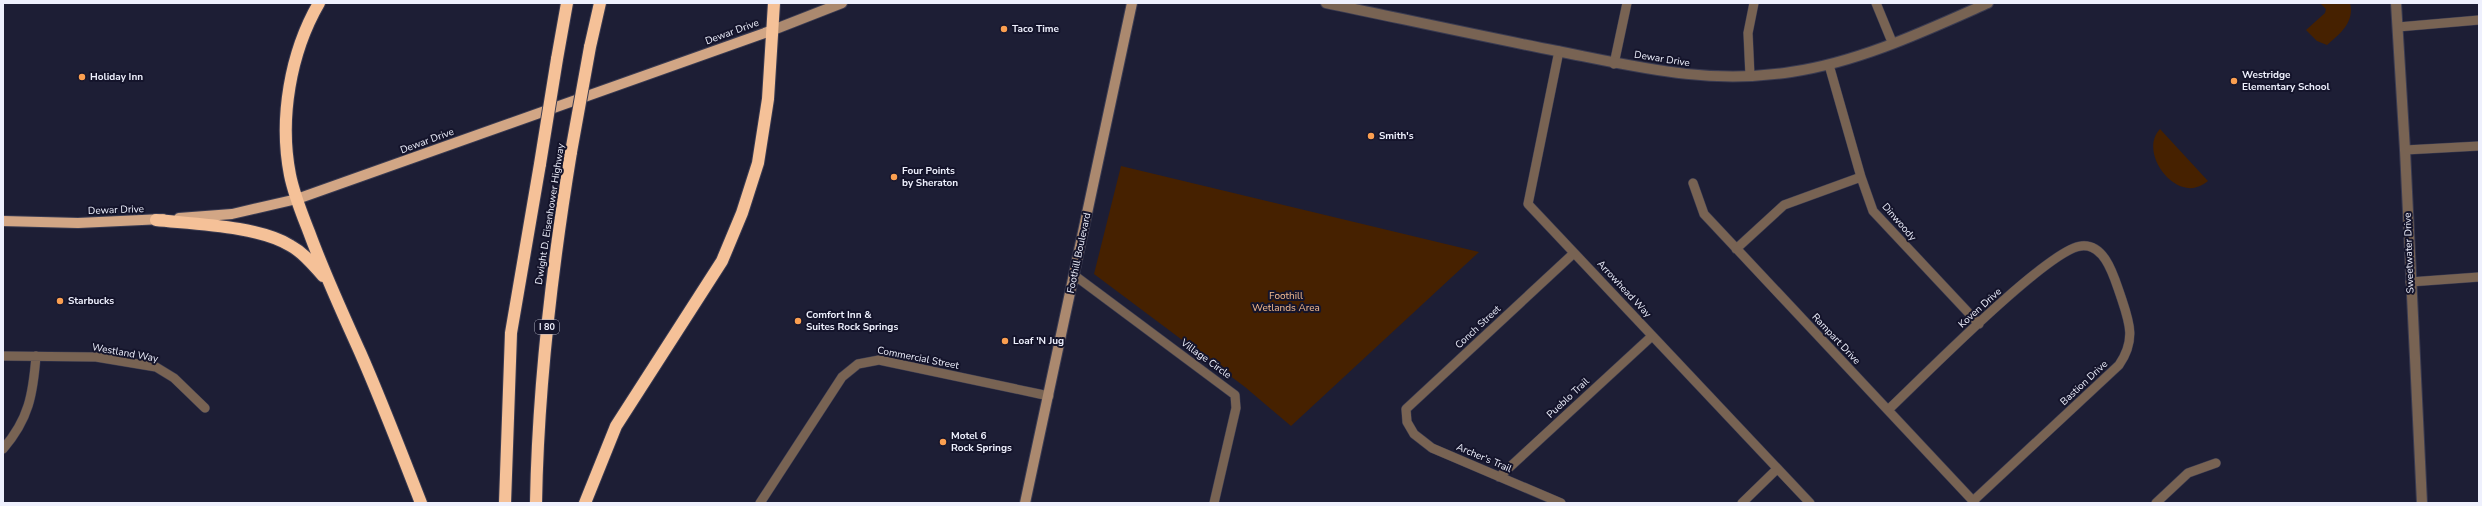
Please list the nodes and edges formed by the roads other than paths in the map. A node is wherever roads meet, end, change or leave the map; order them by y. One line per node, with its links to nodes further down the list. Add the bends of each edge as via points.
1 (319, 3): 25 (highway, via 298,52 286,120 289,168)
2 (567, 3): 49 (highway, Dwight D. Eisenhower Highway, bridge, via 511,333)
3 (600, 3): 50 (highway, Dwight D. Eisenhower Highway / I 80, bridge, via 553,261 536,450)
4 (774, 3): 15 (highway)
5 (842, 3): 15 (main road, Dewar Drive)
6 (1132, 3): 31 (main road, Foothill Boulevard)
7 (1326, 3): 17 (street, Dewar Drive)
8 (1627, 3): 18 (street)
9 (1754, 3): 20 (street, via 1748,33)
10 (1876, 3): 16 (street)
11 (1988, 3): 16 (street, Dewar Drive)
12 (2396, 3): 14 (street, Sweetwater Drive)
13 (2479, 20): 14 (street)
14 (2398, 27): 22 (street, Sweetwater Drive)
15 (773, 30): 25 (main road, Dewar Drive); 51 (highway, via 768,99 758,163 742,213 722,261 616,426)
16 (1892, 42): 19 (street, Dewar Drive)
17 (1559, 52): 18 (street, Dewar Drive); 30 (street, Arrowhead Way, via 1528,204)
18 (1614, 64): 20 (street, Dewar Drive, via 1699,77)
19 (1829, 65): 20 (street, Dewar Drive); 23 (street, Dinwoody)
20 (1750, 76)
21 (2479, 146): 22 (street)
22 (2405, 150): 33 (street, Sweetwater Drive)
23 (1861, 177): 28 (street, via 1784,205); 35 (street, Dinwoody, via 1873,211)
24 (1693, 183): 28 (street, Rampart Drive, via 1704,214)
25 (297, 200): 26 (main road, Dewar Drive, via 232,214); 34 (highway)
26 (156, 220): 27 (main road, Dewar Drive, via 78,223); 34 (highway, via 256,231 273,236 307,257)
27 (3, 221)
28 (1736, 249): 41 (street, Rampart Drive)
29 (2098, 251): 35 (street, Koven Drive, via 2082,245 2066,250 2037,272); 47 (street, Bastion Drive, via 2110,266 2131,327 2127,353 2119,365)
30 (1574, 253): 36 (street, Arrowhead Way); 42 (street, Conch Street, via 1406,409)
31 (1074, 275): 39 (main road, Foothill Boulevard); 54 (street, Village Circle, via 1235,395 1236,408)
32 (2479, 277): 33 (street)
33 (2410, 282): 59 (street, Sweetwater Drive)
34 (330, 284): 48 (highway, via 384,406)
35 (1979, 324): 41 (street, Koven Drive)
36 (1652, 336): 45 (street, Arrowhead Way); 46 (street, Pueblo Trail)
37 (3, 356): 38 (street, Westland Way)
38 (36, 356): 40 (street, Westland Way, via 96,357 156,367 174,378); 43 (street, via 33,386 25,418)
39 (1049, 396): 52 (street, Commercial Street, via 878,360 858,364 842,376); 53 (main road, Foothill Boulevard)
40 (205, 408)
41 (1888, 410): 47 (street, Rampart Drive)
42 (1407, 422): 46 (street, Archer's Trail, via 1414,434 1432,448)
43 (3, 449)
44 (2216, 463): 58 (street, via 2188,473)
45 (1777, 469): 56 (street); 57 (street, Arrowhead Way)
46 (1499, 477): 55 (street, Archer's Trail)
47 (1974, 502)
48 (421, 503)
49 (505, 503)
50 (536, 503)
51 (585, 503)
52 (760, 503)
53 (1025, 503)
54 (1214, 503)
55 (1560, 503)
56 (1742, 503)
57 (1810, 503)
58 (2156, 503)
59 (2422, 503)

